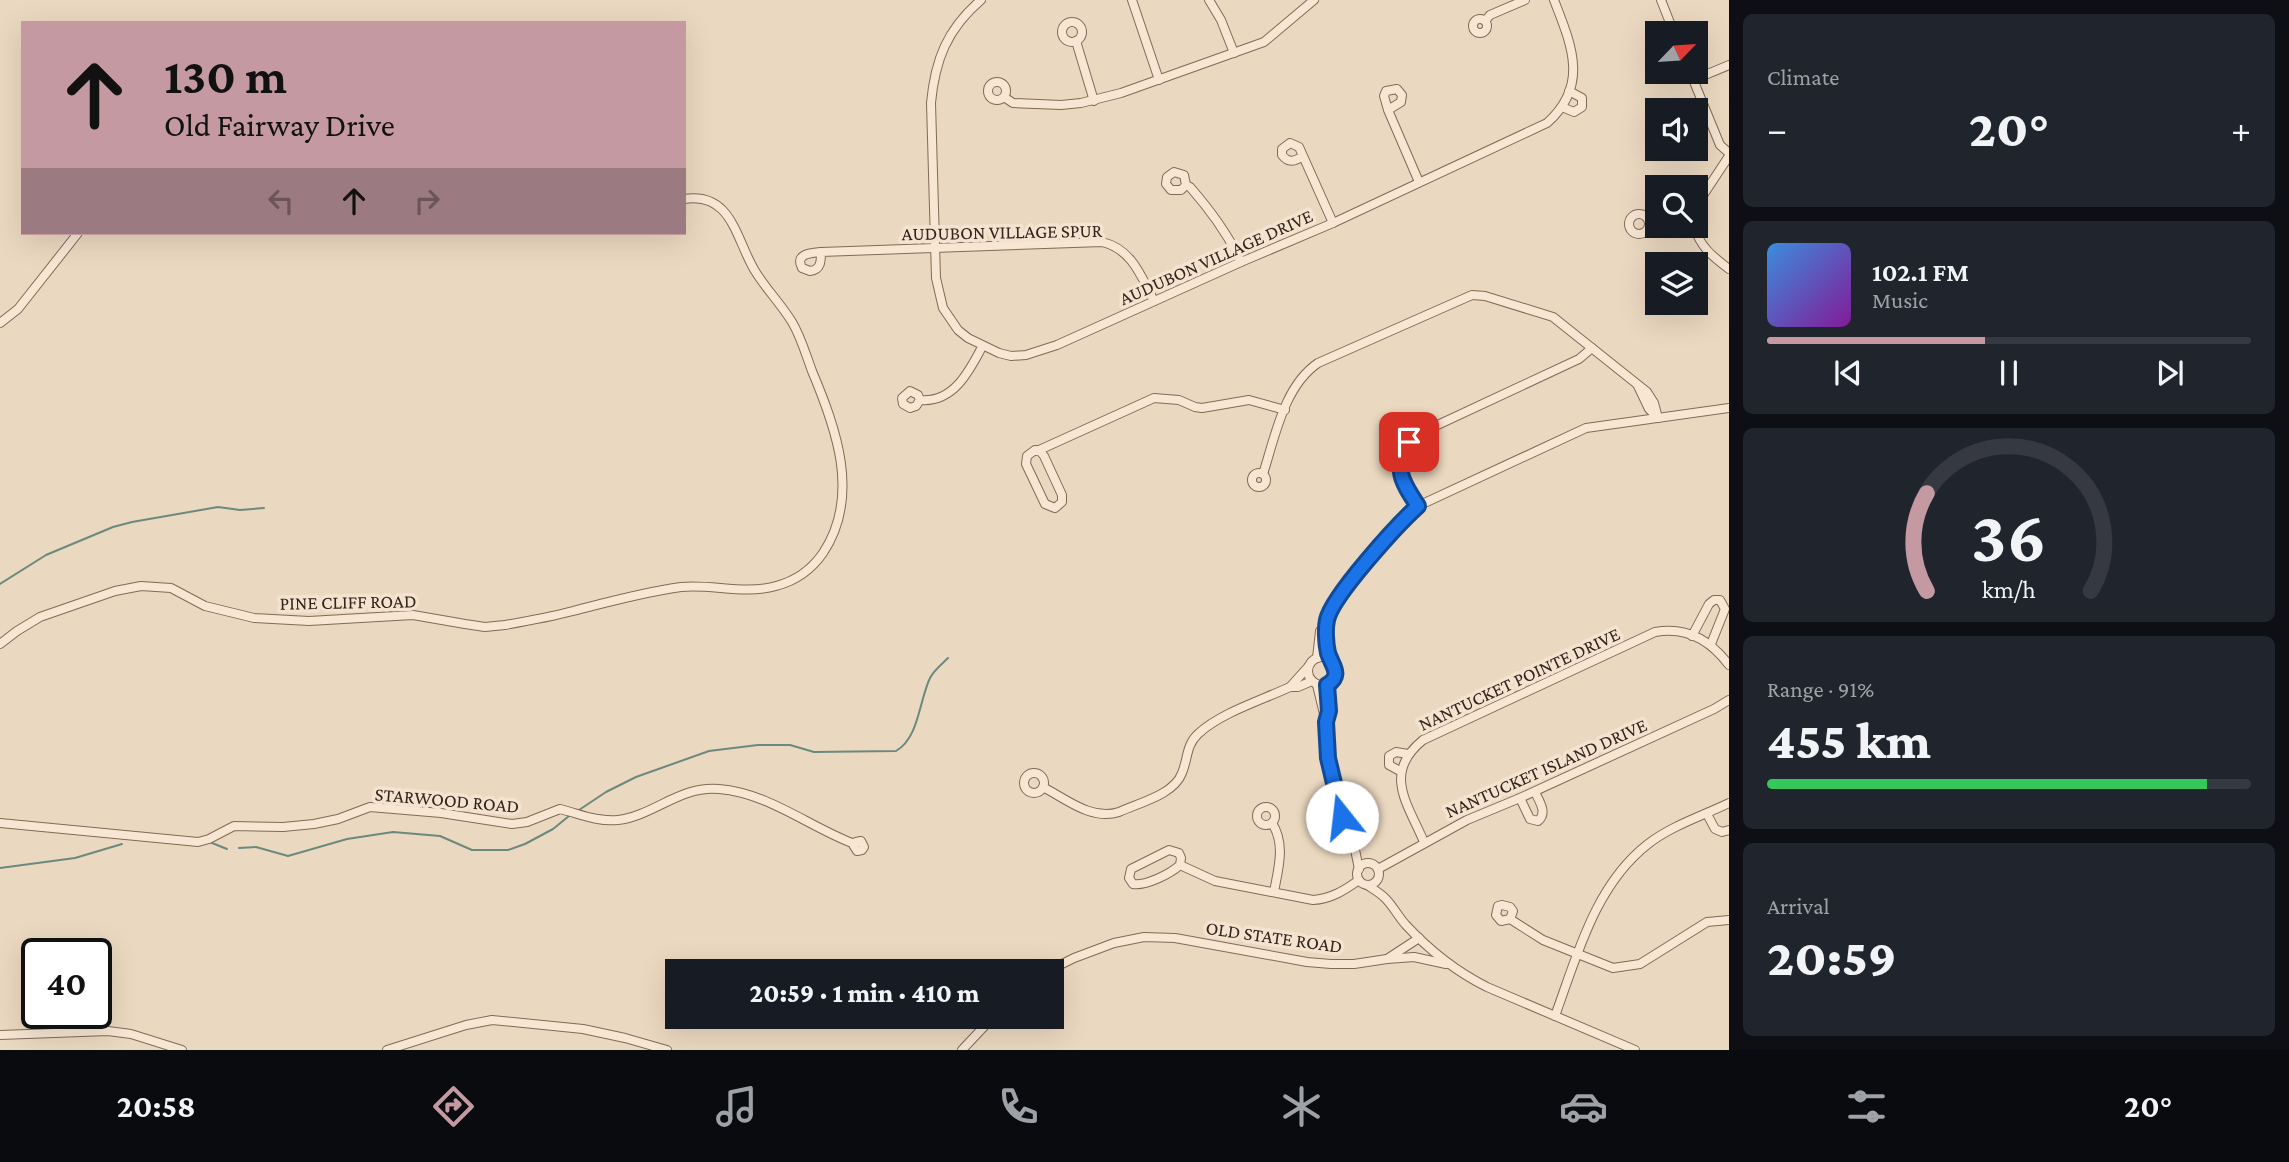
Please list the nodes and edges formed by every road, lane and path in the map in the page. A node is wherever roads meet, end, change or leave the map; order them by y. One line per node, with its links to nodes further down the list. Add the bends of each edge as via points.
1 (981, 0): 30 (street, AUDUBON VILLAGE DRIVE, via 953,29 932,86)
2 (1209, 0): 11 (street)
3 (1314, 0): 11 (street, via 1264,42)
4 (1525, 0): 8 (street)
5 (1553, 0): 16 (street, AUDUBON VILLAGE DRIVE, via 1573,55)
6 (1661, 0): 9 (street)
7 (1131, 2): 14 (street)
8 (1485, 21)
9 (1669, 21)
10 (1076, 41): 18 (street)
11 (1234, 53): 14 (street)
12 (1729, 65): 13 (street)
13 (1708, 71)
14 (1159, 80): 18 (street)
15 (1695, 84): 21 (street, via 1720,145)
16 (1569, 91): 19 (street, AUDUBON VILLAGE DRIVE); 19 (street, via 1582,98 1582,107 1574,112)
17 (1004, 97): 18 (street, via 1013,103)
18 (1094, 101)
19 (1562, 107): 23 (street, AUDUBON VILLAGE DRIVE, via 1538,129)
20 (1388, 110): 20 (street, via 1384,93 1397,89 1401,102); 23 (street)
21 (1729, 155): 25 (street)
22 (1303, 156): 22 (street, via 1293,143 1282,149 1287,160); 27 (street)
23 (1419, 182): 27 (street, AUDUBON VILLAGE DRIVE)
24 (1186, 185): 32 (street, via 1217,219)
25 (1708, 187)
26 (686, 199): 47 (street, PINE CLIFF ROAD, via 701,199 722,208 731,220 753,268 792,323 831,416 843,471 842,497 829,543 809,570 765,589 682,587 485,627 413,615 309,621 254,618 205,606 171,588 141,586 40,617)
27 (1333, 223): 32 (street, AUDUBON VILLAGE DRIVE)
28 (76, 235): 35 (street, via 18,309)
29 (1698, 238): 33 (street, via 1706,251)
30 (935, 249): 31 (street, AUDUBON VILLAGE SPUR); 34 (street, AUDUBON VILLAGE SPUR, via 1110,244 1130,258); 36 (street, AUDUBON VILLAGE DRIVE, via 943,308 958,330)
31 (821, 252)
32 (1241, 262): 34 (street, AUDUBON VILLAGE DRIVE)
33 (1729, 269)
34 (1153, 301): 36 (street, AUDUBON VILLAGE DRIVE, via 1042,351 1011,356)
35 (0, 323)
36 (982, 347): 38 (street, via 956,388)
37 (1592, 348): 40 (street, via 1553,317 1472,295 1318,363 1300,377); 41 (street, via 1647,392); 44 (street, via 1578,359 1414,436 1400,470)
38 (919, 400)
39 (1729, 408): 41 (street)
40 (1285, 410): 42 (street, via 1249,400 1202,408 1154,398); 43 (street)
41 (1658, 418): 44 (street, via 1587,428)
42 (1037, 451): 42 (street, via 1029,453 1026,464 1045,504 1055,508 1062,495 1044,456)
43 (1263, 474)
44 (1418, 506): 45 (street, via 1338,597)
45 (1326, 624): 49 (street, via 1320,631); 50 (street)
46 (1692, 636): 48 (street, NANTUCKET POINTE DRIVE); 48 (street, via 1709,604 1720,600 1726,609); 58 (street, NANTUCKET POINTE DRIVE, via 1655,632 1423,740)
47 (0, 644)
48 (1711, 644): 51 (street, NANTUCKET POINTE DRIVE)
49 (1317, 658): 50 (street); 52 (street)
50 (1331, 660): 54 (street, via 1336,673)
51 (1729, 665)
52 (1308, 667): 53 (street); 55 (street)
53 (1314, 683): 54 (street); 55 (street); 57 (street)
54 (1327, 685): 57 (street)
55 (1290, 687): 60 (street, via 1208,726 1191,741 1176,783 1111,815 1091,813)
56 (1729, 700): 61 (street, NANTUCKET ISLAND DRIVE)
57 (1326, 722): 70 (street, via 1332,780)
58 (1408, 754): 59 (street, NANTUCKET POINTE DRIVE); 59 (street, via 1396,752 1388,757 1389,765)
59 (1400, 771): 68 (street, via 1403,795)
60 (1043, 787)
61 (1535, 792): 62 (street, NANTUCKET ISLAND DRIVE); 62 (street, via 1544,811 1538,821 1530,819)
62 (1520, 798): 68 (street, NANTUCKET ISLAND DRIVE)
63 (1729, 805): 64 (street)
64 (1707, 814): 67 (street, via 1715,829); 81 (street, via 1663,834 1628,862 1604,895)
65 (0, 823): 69 (street, STARWOOD ROAD, via 198,842 234,826 314,824 370,807 512,824 561,809 583,817 619,820 682,794 718,789 783,808)
66 (1272, 823): 76 (street, via 1280,841)
67 (1729, 830)
68 (1424, 842): 74 (street, NANTUCKET ISLAND DRIVE)
69 (854, 845)
70 (1353, 845): 71 (street); 73 (street)
71 (1370, 863): 73 (street); 74 (street)
72 (1180, 865): 72 (street, via 1179,853 1169,850 1131,869 1129,878 1140,885); 76 (street, via 1215,881)
73 (1359, 869): 75 (street)
74 (1378, 874): 75 (street, via 1374,883); 77 (street)
75 (1363, 882): 76 (street, via 1322,900); 77 (street)
76 (1274, 892)
77 (1386, 899): 80 (street)
78 (1510, 919): 81 (street)
79 (1729, 920): 81 (street, via 1707,922 1640,964 1613,968)
80 (1419, 938): 82 (street, OLD STATE ROAD); 84 (street)
81 (1578, 955): 85 (street)
82 (1387, 959): 83 (street, OLD STATE ROAD, via 1324,964 1183,939 1144,937 1114,943); 84 (street, via 1414,957)
83 (1064, 963)
84 (1448, 965): 85 (street, via 1486,987)
85 (1555, 1016): 92 (street)
86 (981, 1029): 91 (street)
87 (0, 1035): 88 (street, via 108,1031)
88 (182, 1050)
89 (387, 1050): 90 (street, via 492,1020 583,1029)
90 (667, 1050)
91 (961, 1050)
92 (1635, 1050)

